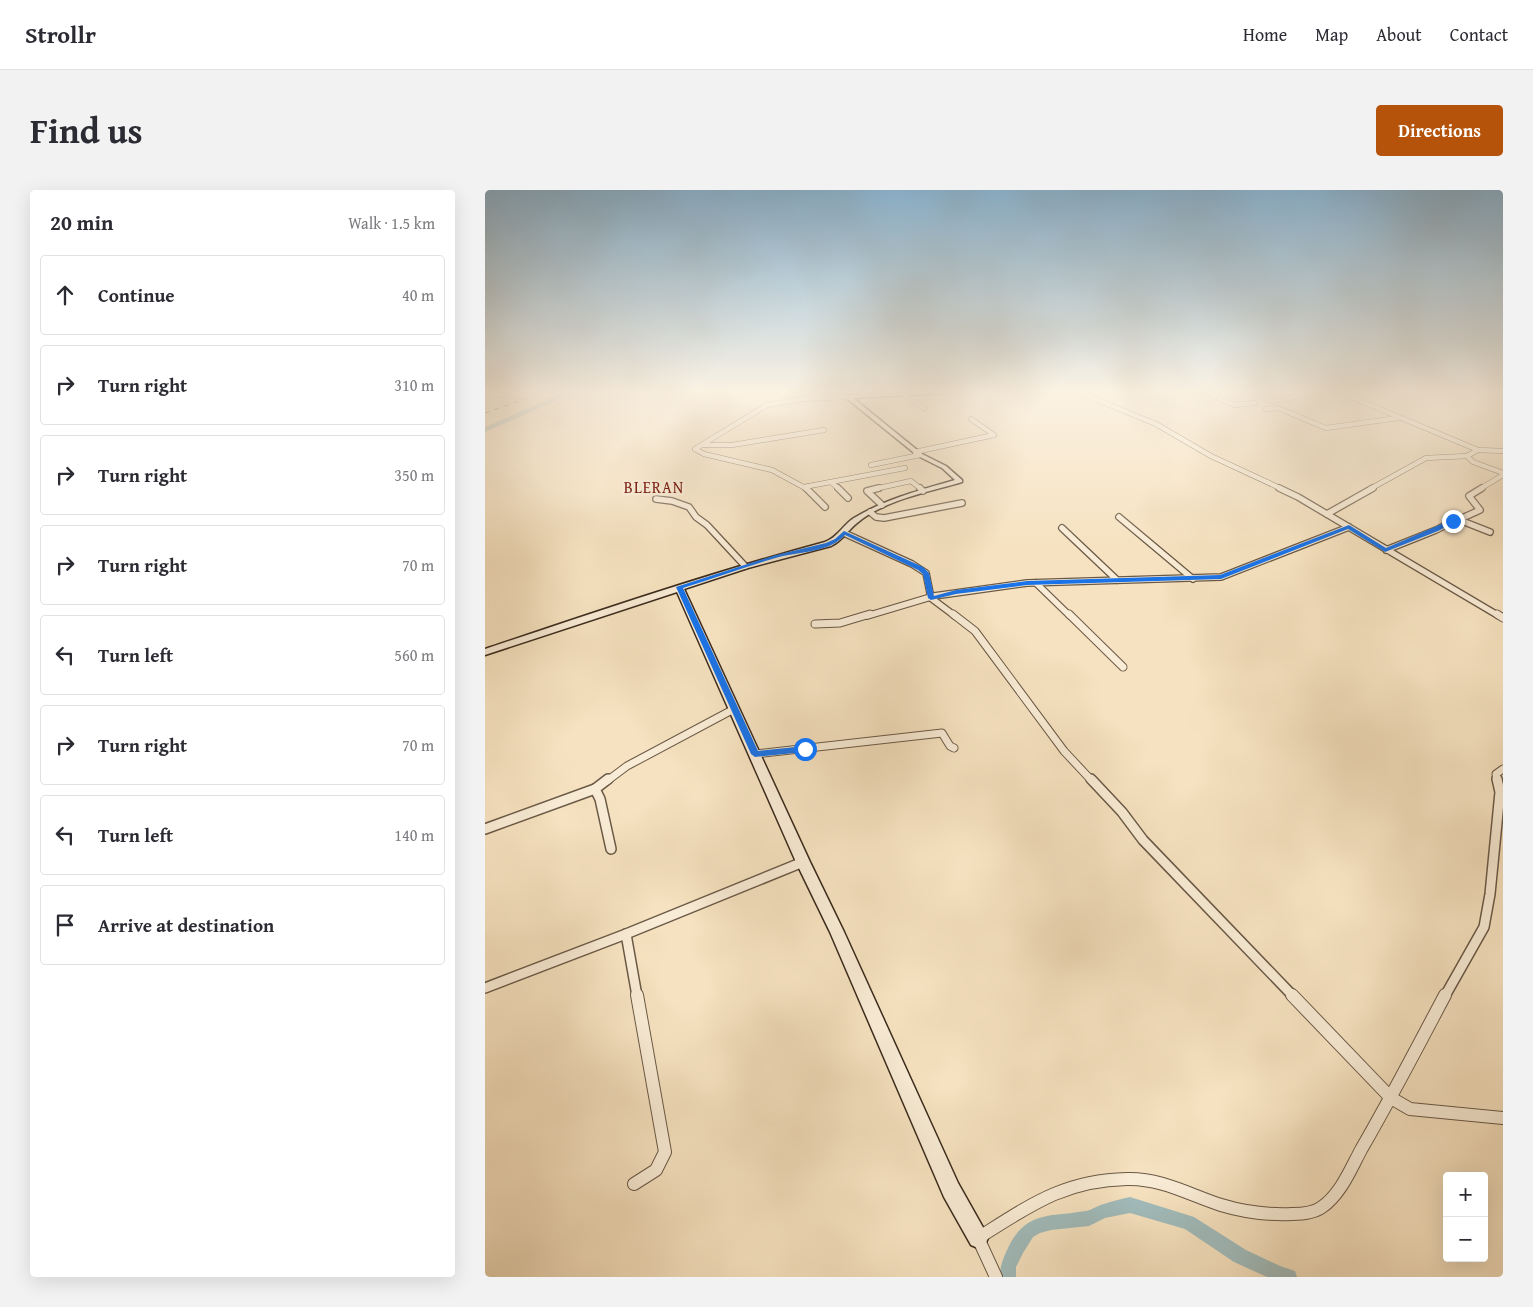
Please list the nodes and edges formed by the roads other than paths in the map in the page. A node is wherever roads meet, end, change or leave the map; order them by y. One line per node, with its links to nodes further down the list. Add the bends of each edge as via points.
1 (747, 443): 6 (street)
2 (904, 443): 11 (street)
3 (960, 443): 11 (street)
4 (1188, 443): 25 (street)
5 (1460, 443): 9 (street)
6 (700, 444): 17 (street, via 696,452 772,470)
7 (1503, 444): 8 (street)
8 (1487, 448): 9 (street); 10 (street)
9 (1478, 450): 12 (street)
10 (1503, 451)
11 (917, 453): 13 (street); 18 (street, via 944,467 961,481)
12 (1467, 456): 15 (street, via 1473,462); 25 (street, via 1425,458)
13 (871, 465)
14 (905, 468): 16 (street)
15 (1503, 474): 27 (street, via 1469,496 1480,510)
16 (832, 482): 17 (street); 19 (street)
17 (804, 487): 23 (street)
18 (923, 491): 22 (street); 22 (street, via 911,481 867,491)
19 (849, 498)
20 (656, 499): 33 (street, via 689,507)
21 (963, 503): 24 (street, via 884,518)
22 (882, 505): 24 (street)
23 (825, 507)
24 (870, 512): 31 (street, via 854,521)
25 (1327, 514): 28 (street)
26 (1119, 517): 34 (street)
27 (1460, 519): 30 (street); 32 (street)
28 (1349, 527): 32 (street); 34 (street, via 1229,575)
29 (1062, 528): 35 (street)
30 (1490, 532)
31 (844, 533): 33 (street, via 828,544); 38 (street, via 921,568 926,573)
32 (1385, 550): 39 (street)
33 (745, 566): 37 (street)
34 (1193, 579): 35 (street)
35 (1117, 580): 36 (street)
36 (1036, 582): 38 (street); 42 (street)
37 (679, 587): 41 (street); 43 (street)
38 (931, 598): 40 (street, via 846,622); 53 (street, via 975,631 1064,751 1123,812 1143,840)
39 (1503, 618)
40 (815, 624)
41 (485, 652)
42 (1123, 667)
43 (734, 709): 45 (street); 47 (street, via 627,766)
44 (954, 748): 45 (street, via 942,733)
45 (755, 754): 50 (street)
46 (1503, 769): 53 (street, via 1496,774 1500,792 1484,927 1453,978)
47 (595, 789): 48 (street); 49 (street)
48 (485, 829)
49 (611, 849)
50 (803, 862): 51 (street); 56 (street, via 951,1190)
51 (626, 934): 52 (street); 55 (street, via 665,1152 656,1170)
52 (485, 988)
53 (1391, 1098): 54 (street, via 1410,1109); 56 (street, via 1338,1190 1319,1208 1307,1213 1251,1212 1212,1202 1151,1179 1128,1179 1060,1191 1036,1201)
54 (1503, 1118)
55 (635, 1184)
56 (978, 1238): 57 (street)
57 (996, 1277)

